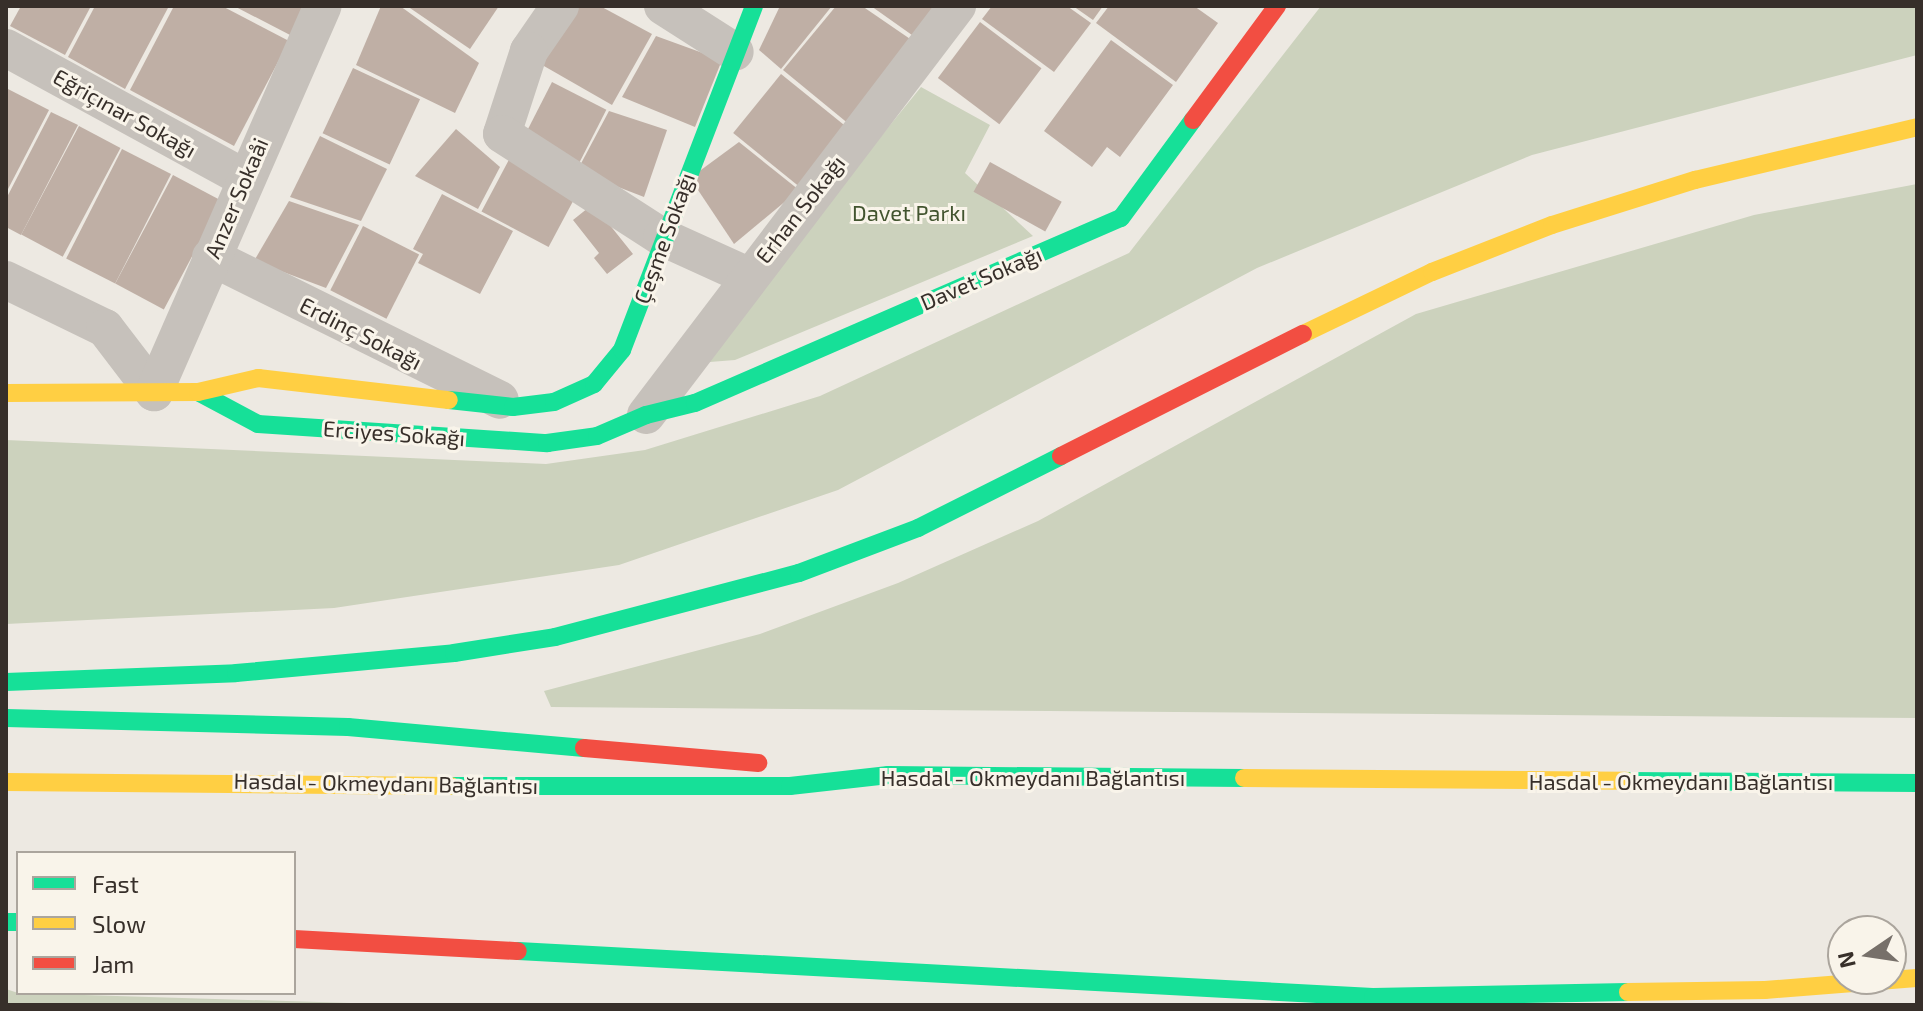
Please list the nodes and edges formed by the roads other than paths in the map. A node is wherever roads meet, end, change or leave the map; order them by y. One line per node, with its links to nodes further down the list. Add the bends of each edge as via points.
1 (323, 6): 10 (street, Anzer Sokaåi)
2 (560, 6): 11 (street, via 529,51 502,134)
3 (663, 6): 8 (street)
4 (754, 6): 8 (main road, Çeşme Sokağı)
5 (957, 6): 13 (street, Erhan Sokağı)
6 (1277, 6): 19 (main road, Davet Sokağı, via 1121,218 695,403)
7 (6, 48): 10 (street, Eğriçınar Sokağı)
8 (735, 52): 11 (main road, Çeşme Sokağı)
9 (1917, 127): 21 (main road, via 1695,180 1552,225 1432,272 918,528 799,573 683,607 555,637 454,653 236,673)
10 (244, 178): 12 (street, Anzer Sokaåi)
11 (662, 237): 13 (street); 18 (main road, Çeşme Sokağı, via 622,350 594,384 554,402)
12 (211, 257): 15 (street, Anzer Sokaåi); 18 (street, Erdinç Sokağı)
13 (748, 276): 19 (street, Erhan Sokağı)
14 (6, 280): 15 (street, via 105,328)
15 (154, 392): 16 (main road, Erciyes Sokağı); 17 (main road, Erciyes Sokağı)
16 (198, 392): 18 (main road, Erciyes Sokağı, via 258,378); 20 (main road, Erciyes Sokağı, via 258,424 547,443)
17 (6, 393)
18 (513, 407)
19 (646, 415): 20 (main road, Davet Sokağı)
20 (597, 436)
21 (6, 682)
22 (6, 718): 23 (main road, via 348,727)
23 (888, 775): 24 (main road, Hasdal - Okmeydanı Bağlantısı, via 790,786 701,788); 25 (main road, Hasdal - Okmeydanı Bağlantısı)
24 (6, 782)
25 (1917, 783)
26 (296, 939): 28 (main road)
27 (1917, 978): 28 (main road, via 1765,990)
28 (1373, 997): 29 (main road)
29 (1400, 1005)

